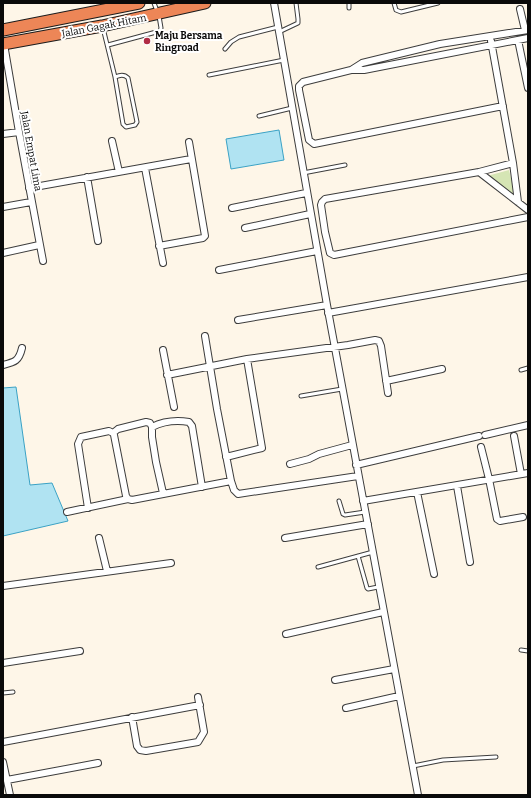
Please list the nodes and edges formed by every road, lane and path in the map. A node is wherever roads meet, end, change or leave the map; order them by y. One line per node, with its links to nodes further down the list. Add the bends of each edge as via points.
1 (139, 3): 12 (highway, Jalan Gagak Hitam)
2 (205, 3): 8 (highway, Jalan Gagak Hitam)
3 (274, 3): 13 (street)
4 (296, 3): 13 (lane, via 298,23)
5 (349, 3): 9 (lane)
6 (394, 3): 7 (lane, via 396,10 401,12)
7 (438, 3)
8 (156, 8): 11 (highway, Jalan Gagak Hitam); 19 (lane, via 160,31)
9 (349, 8)
10 (520, 9): 14 (street)
11 (102, 26): 18 (highway, Jalan Gagak Hitam); 19 (lane)
12 (3, 27)
13 (278, 30): 21 (lane, via 239,37); 22 (street)
14 (526, 30): 15 (street)
15 (490, 36): 20 (street); 23 (street, via 440,44 362,63)
16 (528, 38): 17 (street)
17 (518, 40): 20 (street); 26 (street)
18 (4, 44): 30 (street, Jalan Empat Lima)
19 (108, 45): 25 (lane)
20 (491, 45): 23 (street, via 364,70); 27 (street)
21 (225, 49)
22 (284, 60): 24 (lane); 28 (street)
23 (351, 70): 27 (street, via 304,82 299,86 309,140 312,143)
24 (209, 75)
25 (115, 77): 25 (lane, via 125,75 128,78 137,122 135,125 126,127 123,124)
26 (528, 88)
27 (503, 106): 35 (street)
28 (292, 108): 29 (lane); 40 (street)
29 (259, 116)
30 (19, 132): 31 (street); 42 (street, Jalan Empat Lima)
31 (3, 134)
32 (112, 141): 38 (street)
33 (188, 142): 34 (street)
34 (191, 159): 37 (street); 54 (street, via 205,236)
35 (513, 163): 39 (street); 45 (street)
36 (345, 166): 40 (lane)
37 (145, 168): 38 (street); 54 (street)
38 (119, 172): 41 (street)
39 (479, 172): 45 (street); 50 (street, via 323,200 321,206 330,253 343,254)
40 (303, 173): 43 (street)
41 (87, 177): 42 (street); 52 (street)
42 (29, 188): 44 (street, Jalan Empat Lima)
43 (306, 193): 47 (street); 49 (street)
44 (31, 202): 46 (street); 53 (street, Jalan Empat Lima)
45 (518, 202): 48 (street)
46 (3, 207)
47 (232, 208)
48 (528, 210)
49 (310, 214): 51 (street); 55 (street)
50 (528, 217)
51 (245, 228)
52 (98, 241)
53 (39, 245): 56 (street); 57 (street, Jalan Empat Lima)
54 (160, 246): 58 (street)
55 (317, 251): 59 (street); 61 (street)
56 (3, 253)
57 (43, 260)
58 (162, 263)
59 (219, 270)
60 (528, 278): 62 (street)
61 (327, 305): 62 (street); 63 (street)
62 (328, 313): 65 (street)
63 (238, 320)
64 (205, 336): 70 (street)
65 (335, 347): 68 (street); 75 (street, via 379,341); 76 (street)
66 (22, 348): 69 (street, via 18,360)
67 (163, 350): 74 (street)
68 (247, 359): 70 (street); 86 (street, via 262,448)
69 (3, 365)
70 (210, 367): 74 (street); 86 (street)
71 (528, 368): 73 (lane)
72 (442, 369): 75 (street)
73 (521, 370)
74 (167, 375): 79 (street)
75 (386, 381): 77 (street)
76 (342, 389): 78 (lane); 84 (street)
77 (388, 393)
78 (301, 396)
79 (174, 407)
80 (528, 425): 88 (street)
81 (152, 427): 82 (street, via 146,422 118,429); 95 (street, via 176,420 189,422 192,426); 97 (street)
82 (113, 433): 98 (street); 101 (street, via 109,431 81,437 79,440)
83 (514, 436): 89 (street)
84 (352, 445): 87 (street); 88 (street)
85 (482, 447): 92 (street)
86 (226, 457): 93 (street)
87 (290, 464)
88 (356, 465): 91 (street)
89 (521, 474): 90 (street); 92 (street)
90 (528, 474)
91 (358, 476): 93 (street, via 238,494); 100 (street)
92 (489, 479): 94 (street); 104 (street, via 498,520)
93 (231, 481): 95 (street)
94 (457, 486): 96 (street); 110 (street)
95 (202, 487): 97 (street)
96 (417, 492): 100 (street); 114 (street)
97 (163, 494): 98 (street)
98 (128, 499): 101 (street)
99 (339, 501): 103 (lane, via 345,515)
100 (363, 501): 103 (street)
101 (88, 508): 102 (street)
102 (67, 512)
103 (365, 512): 105 (street)
104 (523, 517)
105 (368, 524): 107 (street); 108 (street)
106 (99, 538): 113 (street)
107 (285, 538)
108 (373, 552): 109 (lane); 116 (street)
109 (358, 556): 112 (lane); 116 (lane, via 366,588)
110 (470, 562)
111 (172, 563): 113 (street)
112 (318, 567)
113 (107, 572): 115 (street)
114 (434, 574)
115 (3, 586)
116 (378, 587): 117 (street)
117 (383, 612): 118 (street); 123 (street)
118 (286, 634)
119 (521, 650): 121 (lane)
120 (80, 651): 122 (street)
121 (528, 651)
122 (3, 663)
123 (394, 669): 124 (street); 127 (street)
124 (335, 680)
125 (13, 692): 126 (lane)
126 (3, 694)
127 (399, 696): 130 (street); 136 (street)
128 (198, 697): 129 (street)
129 (200, 705): 131 (street); 131 (street, via 204,732 198,742 191,744 140,750 136,746)
130 (346, 708)
131 (132, 717): 132 (street)
132 (3, 742)
133 (496, 757): 136 (lane, via 443,760)
134 (3, 762): 137 (street)
135 (98, 763): 137 (street)
136 (413, 766): 139 (street)
137 (7, 780): 138 (street)
138 (10, 795)
139 (418, 795)

